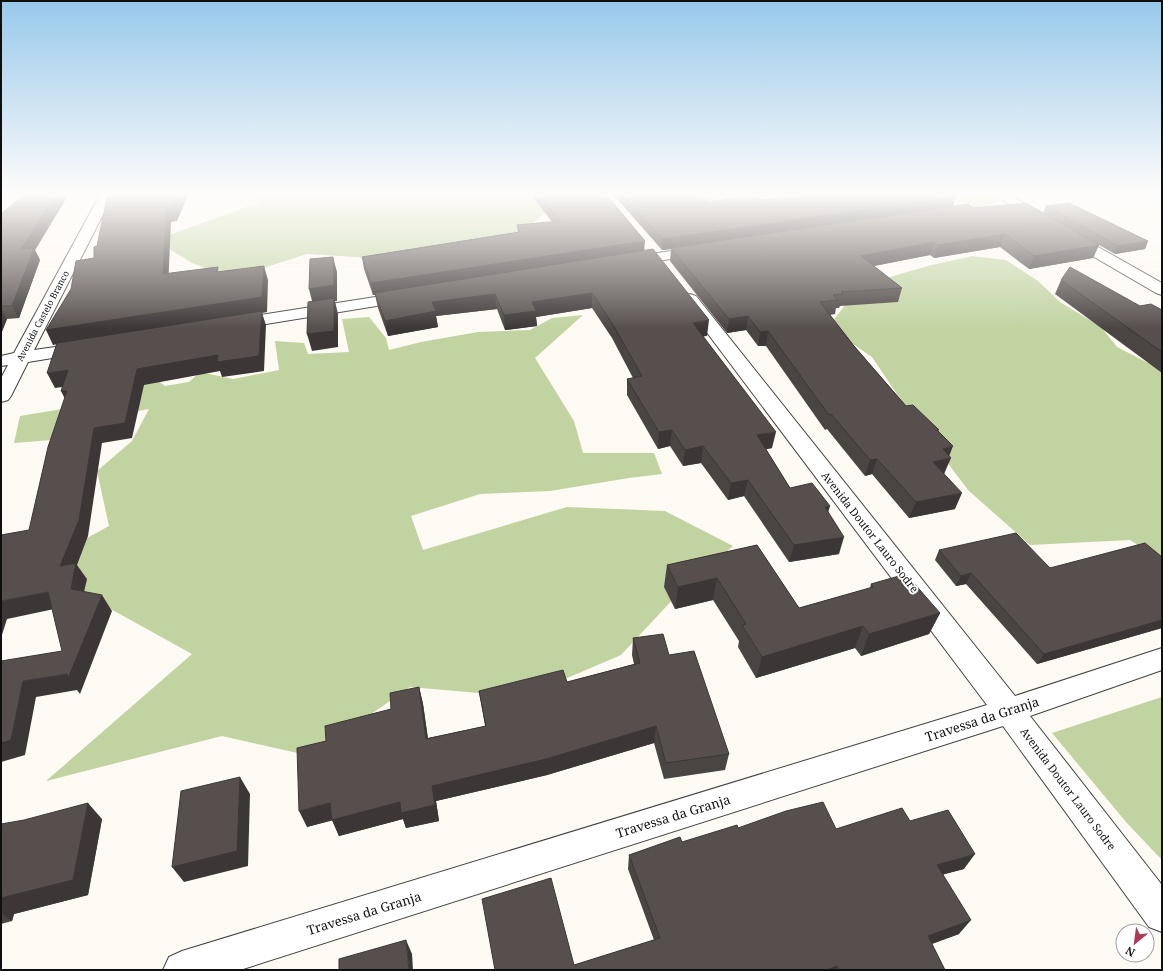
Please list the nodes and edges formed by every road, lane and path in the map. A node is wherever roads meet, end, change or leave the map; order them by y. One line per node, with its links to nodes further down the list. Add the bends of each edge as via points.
1 (84, 238): 10 (street, Avenida Castelo Branco)
2 (1073, 238): 6 (street)
3 (650, 248): 4 (street); 5 (street); 14 (street, Avenida Doutor Lauro Sodre)
4 (712, 249)
5 (612, 264)
6 (1162, 290)
7 (421, 295): 8 (street)
8 (217, 327)
9 (99, 346): 10 (street)
10 (20, 358): 11 (street); 12 (street, Avenida Castelo Branco)
11 (1, 361)
12 (1, 396)
13 (1162, 659): 14 (street, Travessa da Granja)
14 (1009, 711): 15 (street, Avenida Doutor Lauro Sodre); 16 (street, Travessa da Granja)
15 (1162, 914)
16 (182, 970)

